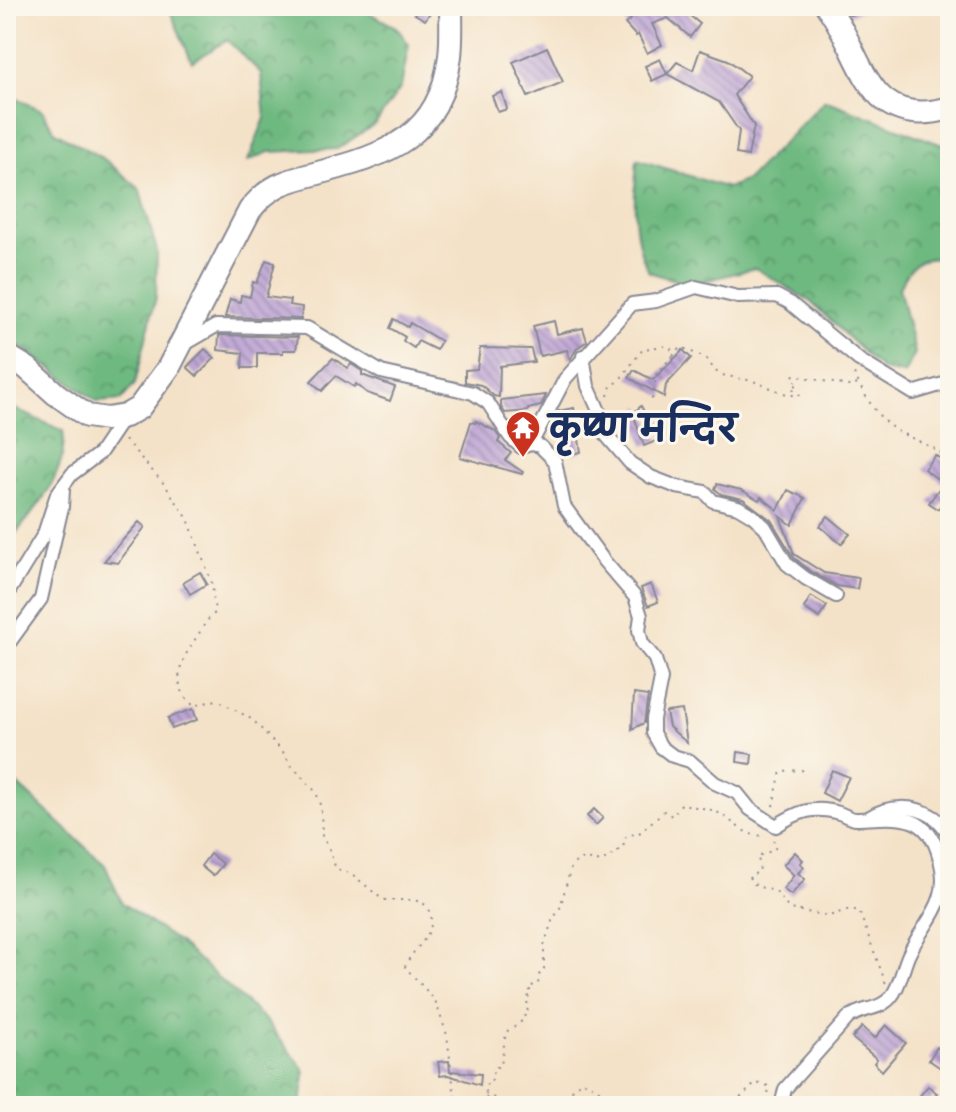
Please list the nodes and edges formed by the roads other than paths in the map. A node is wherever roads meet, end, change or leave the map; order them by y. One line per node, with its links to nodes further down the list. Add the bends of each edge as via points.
1 (451, 6): 4 (highway, via 450,56 430,117 395,146 293,178 260,197)
2 (827, 6): 3 (highway, via 867,80 887,104 913,113)
3 (950, 108)
4 (179, 347): 8 (highway, via 145,403); 9 (street, via 216,326 307,328 381,372 473,393 488,403 516,445)
5 (6, 355): 8 (highway, via 87,416)
6 (583, 356): 7 (street, via 632,304 696,287 738,297 777,296 859,360 913,393); 9 (street); 12 (street, via 606,435 630,463 651,477 705,492 713,501 753,516 787,564)
7 (950, 382)
8 (121, 423): 10 (street, via 100,453)
9 (531, 444): 14 (street, via 555,461 564,506 635,597 642,643 655,659 661,679 653,719 661,747 737,793 776,826 805,810 853,820)
10 (63, 485): 11 (street, via 44,534); 13 (street, via 41,599)
11 (6, 596)
12 (836, 596)
13 (6, 647)
14 (870, 817): 15 (street, via 888,808 910,809 934,816); 16 (street, via 908,817 926,827 944,873 940,898 893,995 880,1007 848,1018 785,1089)
15 (950, 835)
16 (781, 1106)

